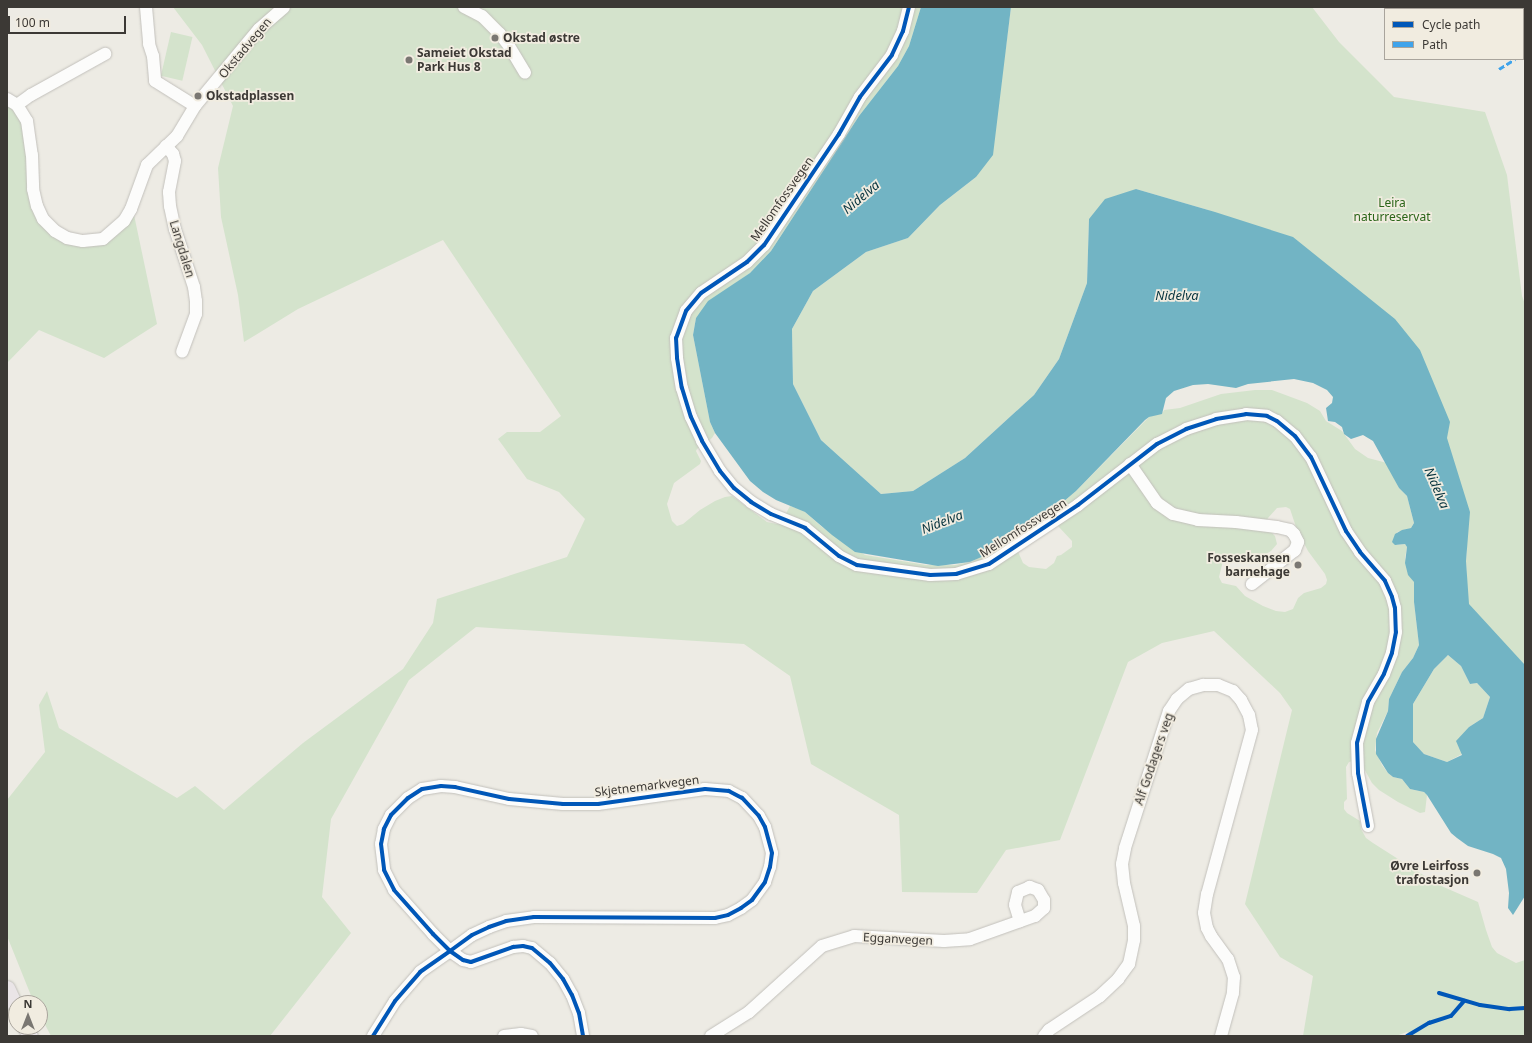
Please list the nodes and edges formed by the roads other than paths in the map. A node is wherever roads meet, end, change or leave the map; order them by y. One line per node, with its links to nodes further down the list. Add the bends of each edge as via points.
1 (146, 7): 8 (street, via 155,81)
2 (284, 7): 8 (street, Okstadvegen, via 259,28)
3 (464, 7): 6 (street, via 482,16 500,34)
4 (909, 7): 11 (street, Mellomfossvegen, via 903,31 892,54 860,97 839,134 764,245 747,262 701,293 686,310 676,338 677,358 682,388 702,441 720,471 734,488 771,514 805,528 839,556 858,565 930,575 956,574 989,564 1078,505)
5 (105, 54): 7 (street)
6 (525, 73)
7 (12, 102): 9 (street, Okstadvegen, via 27,120 33,188 42,219 54,231 67,238 83,242 92,241 103,239 114,232 131,209 148,165)
8 (195, 106): 9 (street, Okstadvegen, via 177,136)
9 (166, 146): 10 (street, Langdalen, via 175,161 169,192 170,206 196,301 196,314)
10 (182, 352)
11 (1130, 464): 12 (street, via 1157,503 1184,519 1236,522 1290,530 1298,542 1295,550); 13 (street, Mellomfossvegen, via 1157,444 1186,428 1246,414 1268,416 1277,421 1295,436 1311,457 1346,531 1385,581 1395,608 1396,632 1392,653 1384,674 1368,702 1357,743 1358,773)
12 (1252, 584)
13 (1368, 826)
14 (1020, 921): 20 (street, Egganvegen, via 970,939 944,941 854,936 822,946 749,1012)
15 (450, 951): 15 (street, Skjetnemarkvegen, via 394,890 382,863 381,844 384,829 391,815 408,798 422,789 455,787 509,799 563,804 598,804 695,789 729,791 751,806 765,827 772,853 765,882 752,900 728,915 686,919 534,917 489,927); 16 (street, Skjetnemarkvegen, via 408,983); 19 (street, via 471,962 513,948 532,948 563,978 579,1013)
16 (373, 1036)
17 (504, 1036): 18 (street)
18 (532, 1036)
19 (583, 1036)
20 (711, 1036)
21 (1044, 1036): 22 (street, Alf Godagers veg, via 1100,996 1129,964 1134,926 1124,883 1124,848 1170,711 1177,699 1189,689 1202,685 1218,685 1233,691 1242,700 1252,730 1204,913 1207,928 1228,959 1234,977 1233,993)
22 (1221, 1036)

